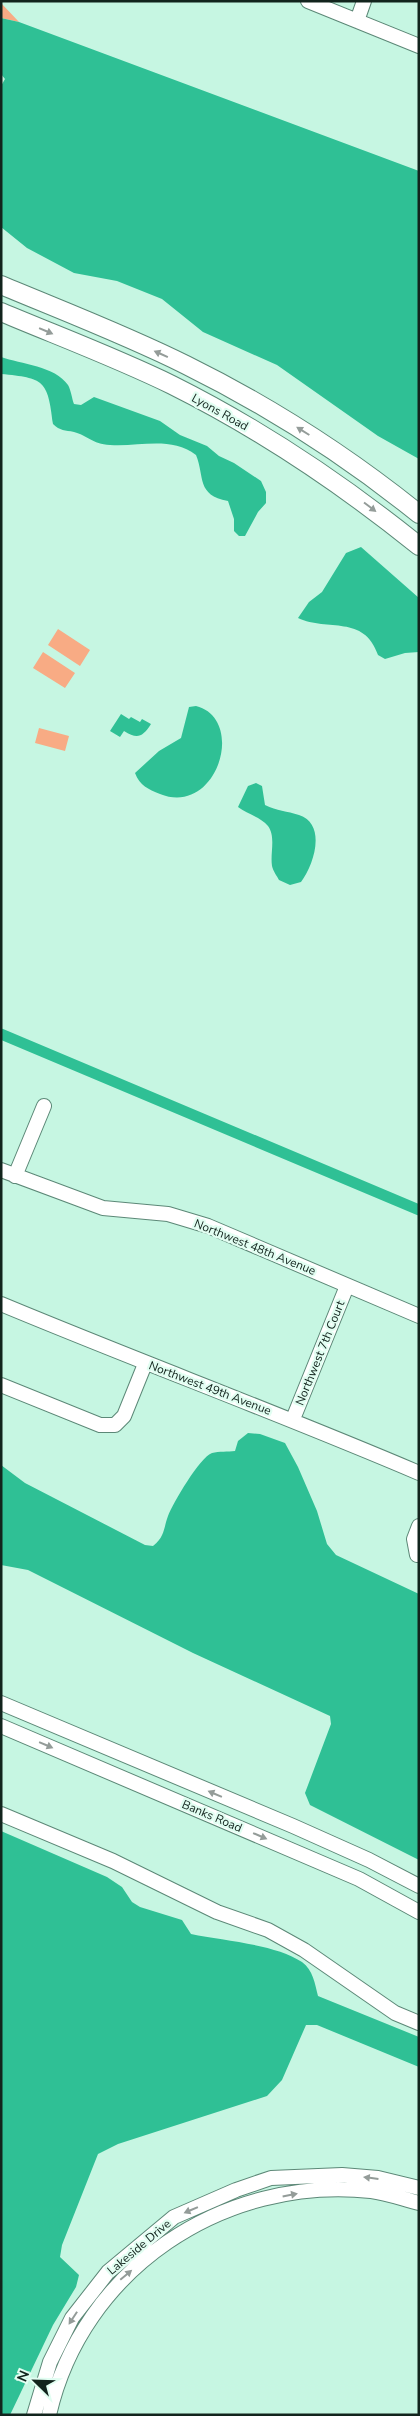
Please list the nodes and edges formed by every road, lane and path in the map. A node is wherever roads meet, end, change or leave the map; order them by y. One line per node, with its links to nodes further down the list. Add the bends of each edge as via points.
1 (308, 1): 3 (street)
2 (364, 1): 3 (street)
3 (357, 21): 4 (street)
4 (419, 46)
5 (1, 285): 7 (main road, Lyons Road, one-way to 5, via 332,449 253,401 186,365)
6 (1, 312): 8 (main road, Lyons Road, one-way to 8, via 171,385 231,417 340,485)
7 (419, 514)
8 (419, 546)
9 (44, 1106): 11 (street)
10 (1, 1170): 11 (street, Northwest 48th Avenue)
11 (15, 1176): 12 (street, Northwest 48th Avenue, via 103,1208 168,1214 208,1226)
12 (347, 1286): 14 (street, Northwest 48th Avenue); 17 (street, Northwest 7th Court)
13 (1, 1304): 15 (street, Northwest 49th Avenue)
14 (419, 1316)
15 (145, 1364): 16 (street, via 124,1416 115,1425 100,1425); 17 (street, Northwest 49th Avenue)
16 (1, 1385)
17 (293, 1419): 18 (street, Northwest 49th Avenue)
18 (419, 1473)
19 (419, 1526): 20 (street, via 414,1539)
20 (417, 1555)
21 (1, 1703): 25 (street, Banks Road, one-way to 21, via 293,1826)
22 (1, 1726): 24 (street, Banks Road, one-way to 24)
23 (1, 1814): 27 (street, via 113,1861 218,1912 268,1930 304,1950 395,2013)
24 (304, 1856): 25 (street, via 317,1847 383,1876); 26 (street, Banks Road, via 359,1879)
25 (417, 1886)
26 (419, 1912)
27 (419, 2023)
28 (419, 2188): 30 (street, Lakeside Drive, one-way to 30, via 378,2178 342,2175 271,2178 174,2217 108,2272 72,2318 50,2362)
29 (419, 2204): 31 (street, Lakeside Drive, one-way to 29, via 61,2373 85,2326 119,2281 177,2234 242,2204 316,2190 372,2191)
30 (34, 2415)
31 (49, 2415)

